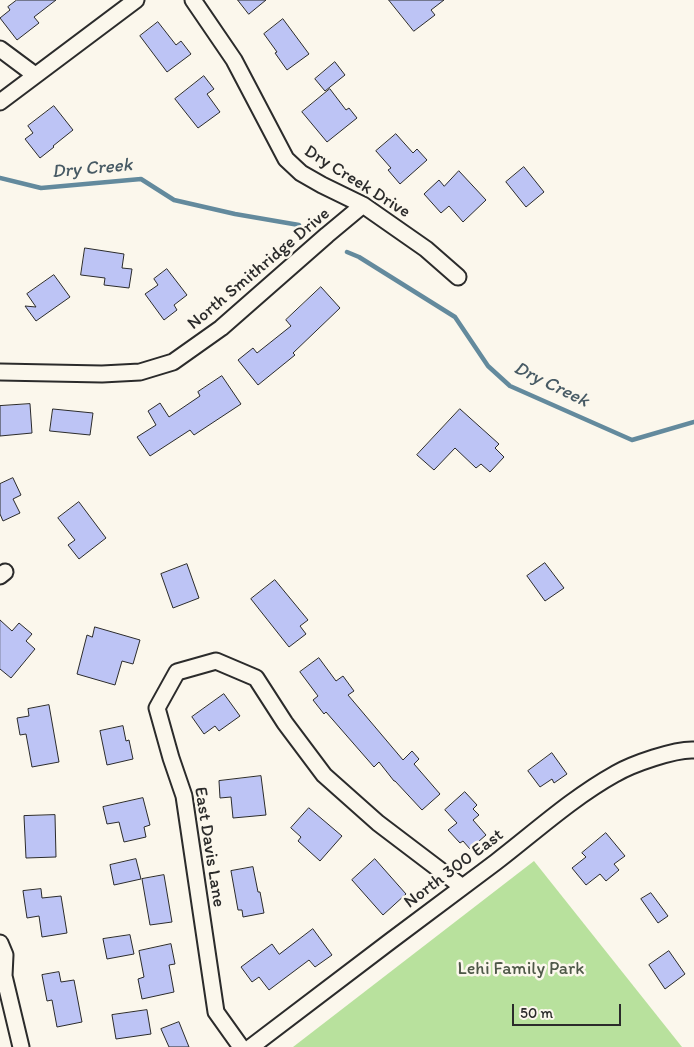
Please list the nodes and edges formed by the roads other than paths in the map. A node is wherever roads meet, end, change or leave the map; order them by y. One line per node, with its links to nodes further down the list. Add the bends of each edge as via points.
1 (136, 0): 4 (street)
2 (193, 0): 6 (street, Dry Creek Drive, via 234,60 286,159 301,173)
3 (0, 49): 4 (street)
4 (35, 75): 5 (street)
5 (0, 102)
6 (363, 205): 7 (street, Dry Creek Drive, via 426,249); 8 (street, North Smithridge Drive, via 221,328 173,362 140,372)
7 (458, 277)
8 (0, 372)
9 (694, 750): 10 (street, North 300 East, via 658,756 617,773 580,796)
10 (461, 886): 14 (street, East Davis Lane, via 378,823 324,775 256,678 216,661 177,672 157,708 184,796 216,1012); 15 (street, North 300 East)
11 (0, 943): 12 (street, via 5,955)
12 (2, 973): 13 (street)
13 (21, 1047)
14 (241, 1047)
15 (251, 1047)

